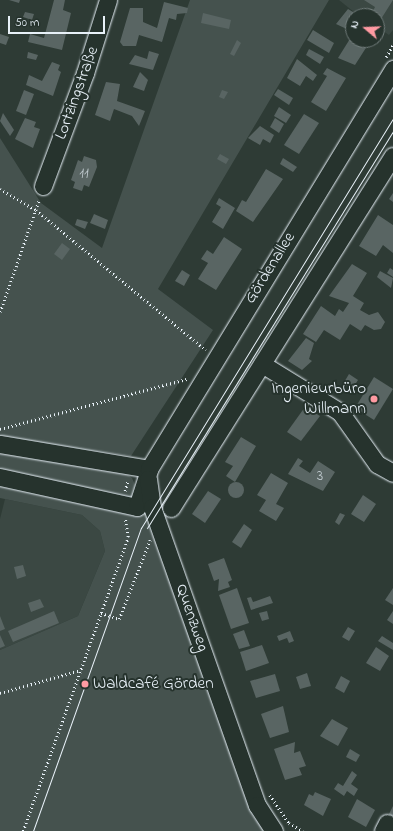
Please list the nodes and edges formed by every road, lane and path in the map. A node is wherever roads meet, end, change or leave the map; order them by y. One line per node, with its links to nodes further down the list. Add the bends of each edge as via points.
1 (108, 0): 4 (street, Lortzingstraße)
2 (393, 69): 13 (street, Gördenallee)
3 (393, 156): 9 (street)
4 (43, 186): 6 (path)
5 (0, 189): 6 (path)
6 (36, 210): 7 (path); 8 (path)
7 (0, 312)
8 (208, 352)
9 (262, 364): 14 (street, via 340,412 377,464); 17 (street)
10 (191, 378): 11 (path)
11 (0, 429)
12 (0, 444): 13 (street)
13 (141, 468): 16 (path); 16 (street, via 137,507); 23 (street, Quenzweg, via 257,805)
14 (393, 473)
15 (0, 477): 16 (street)
16 (122, 505): 19 (path, via 120,513 126,519 128,537)
17 (172, 508)
18 (153, 537): 19 (path, via 146,544 119,619)
19 (101, 613): 20 (path)
20 (81, 669): 21 (path); 22 (path)
21 (0, 693)
22 (23, 831)
23 (274, 831)

